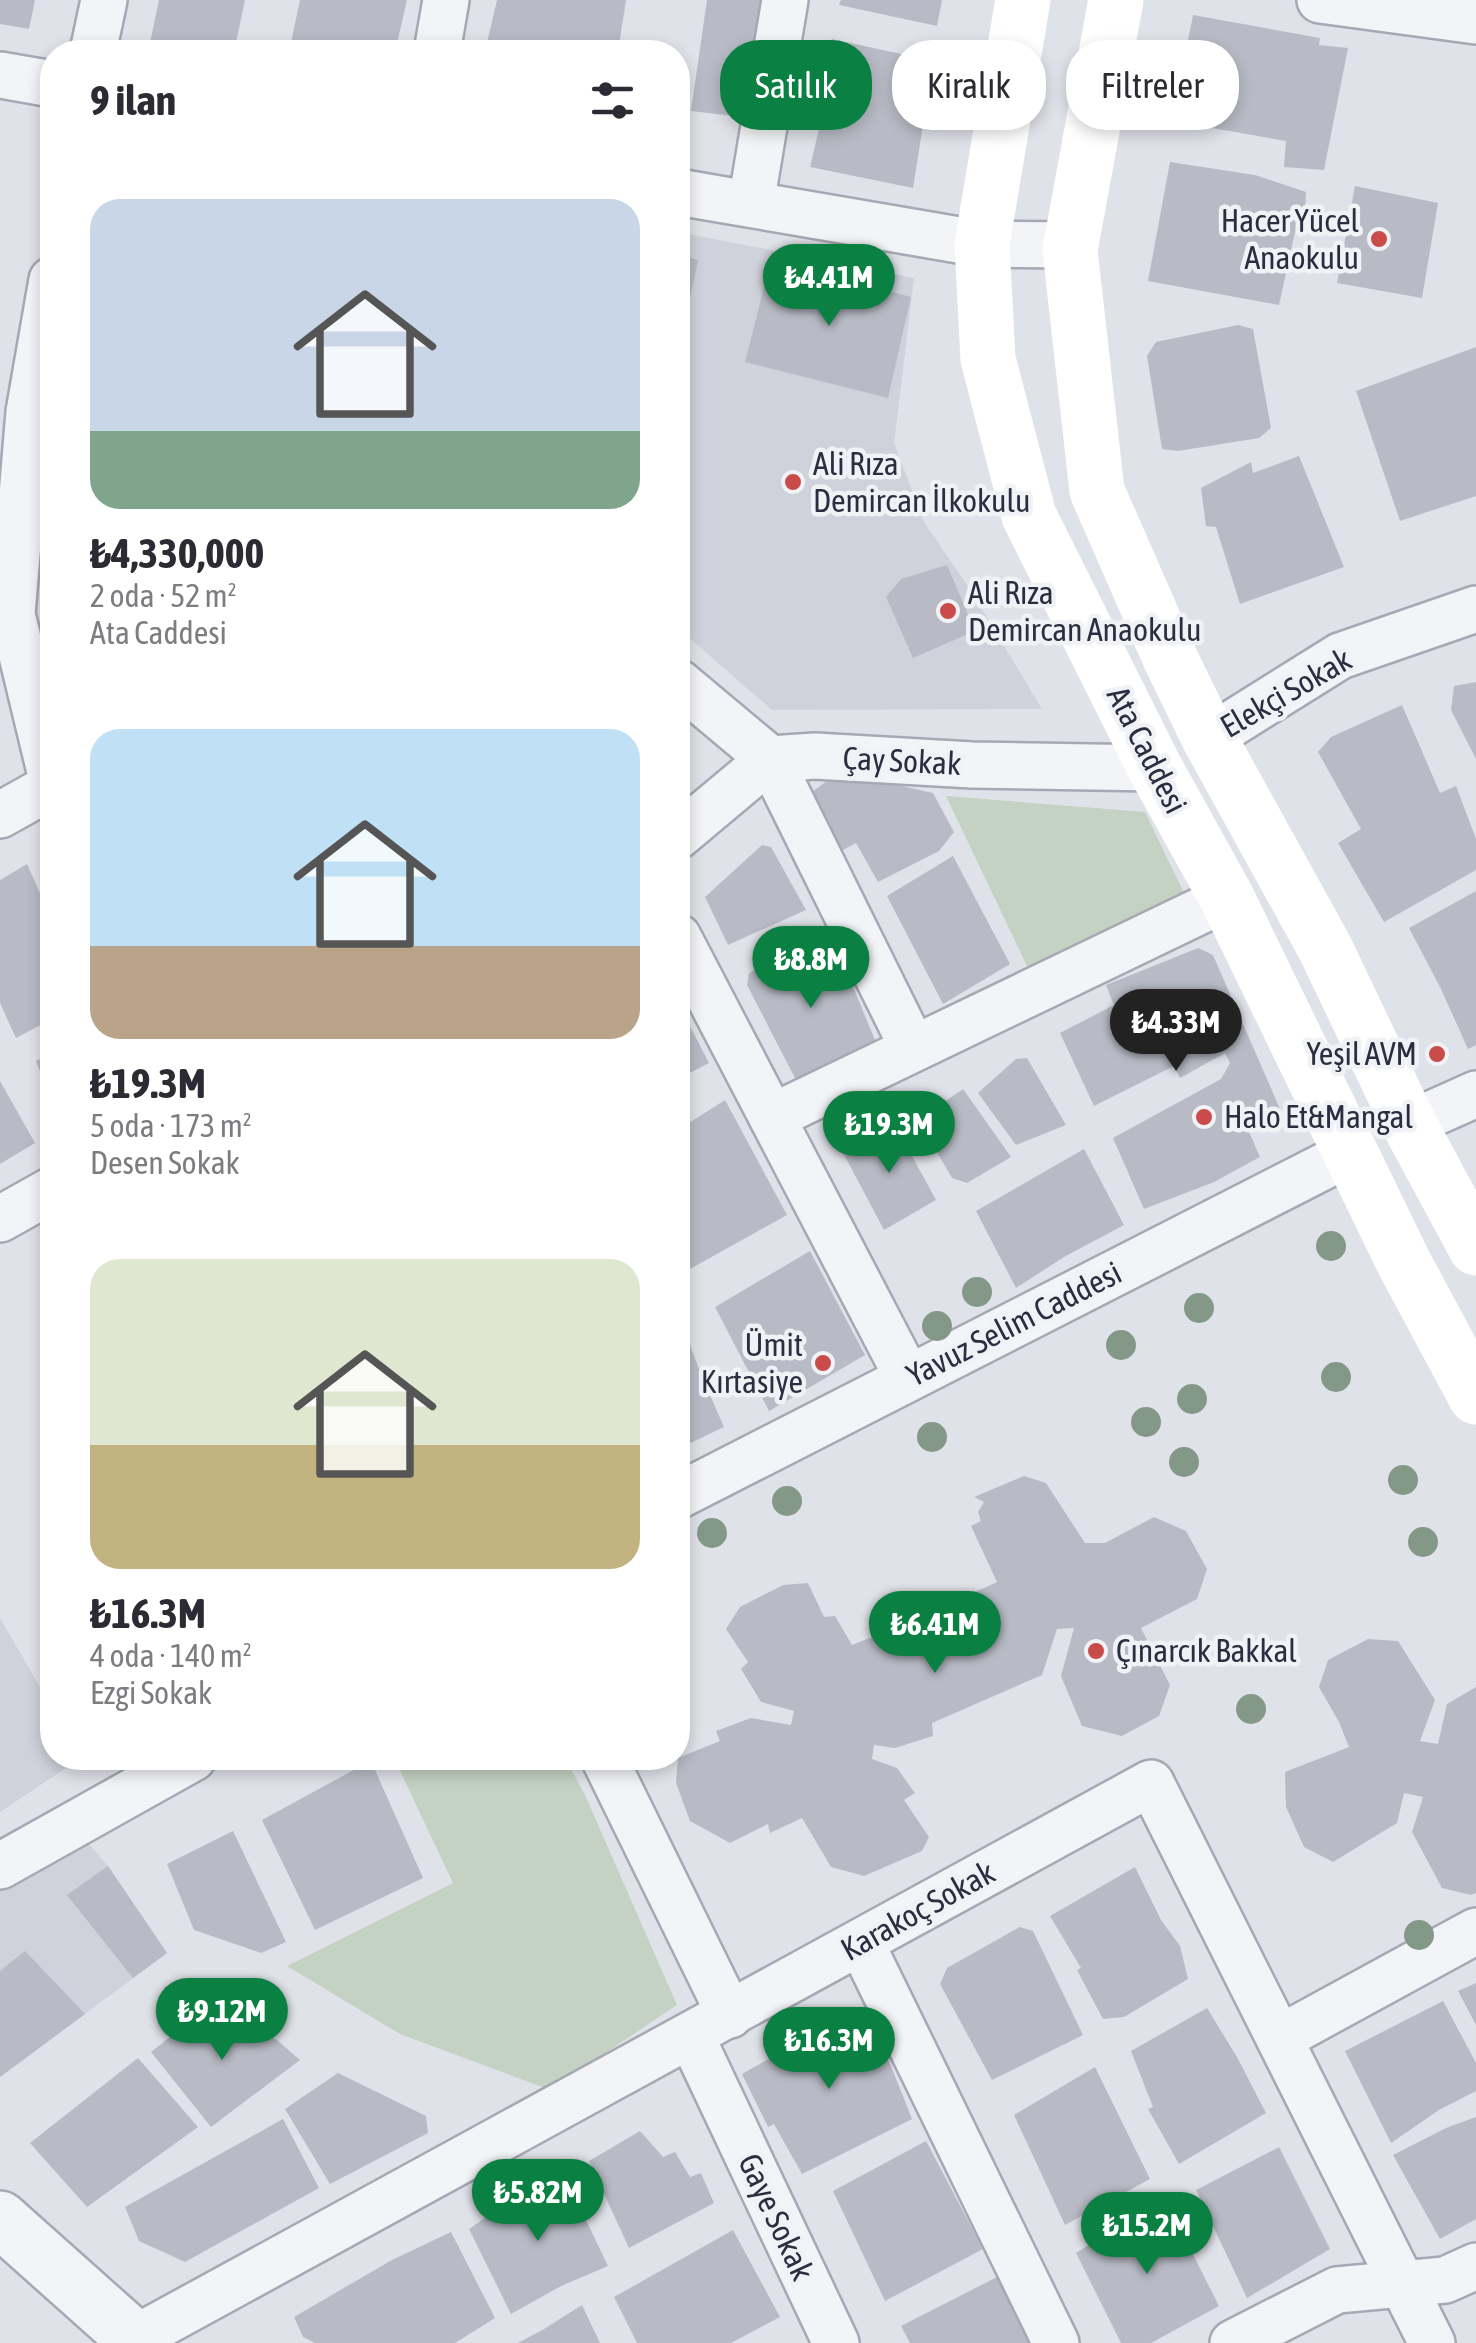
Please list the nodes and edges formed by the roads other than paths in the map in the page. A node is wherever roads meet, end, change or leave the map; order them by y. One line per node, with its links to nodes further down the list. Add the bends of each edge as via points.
1 (104, 0): 8 (street)
2 (446, 0): 9 (street)
3 (785, 0): 13 (street)
4 (1023, 0): 14 (main road, Ata Caddesi)
5 (1116, 0): 15 (main road, Ata Caddesi)
6 (1320, 0): 7 (street)
7 (1476, 20)
8 (96, 40)
9 (440, 40)
10 (0, 75): 11 (street)
11 (40, 82)
12 (690, 194): 13 (street)
13 (751, 204): 14 (street)
14 (982, 244): 15 (street); 24 (main road, Ata Caddesi, via 988,359 1029,516)
15 (1070, 245): 21 (main road, Ata Caddesi, via 1096,491)
16 (40, 343): 17 (street)
17 (27, 412): 19 (street)
18 (1476, 609): 21 (street, Elekçi Sokak, via 1340,656)
19 (6, 616): 22 (street)
20 (690, 692): 23 (street)
21 (1209, 738): 24 (main road); 33 (main road, Ata Caddesi, via 1324,948)
22 (40, 739)
23 (770, 759): 24 (street, Çay Sokak); 27 (street); 30 (street)
24 (1155, 768): 28 (main road, Ata Caddesi)
25 (40, 790): 26 (street)
26 (0, 815)
27 (690, 826)
28 (1227, 898): 30 (street); 34 (main road, Ata Caddesi)
29 (690, 960): 32 (street)
30 (913, 1048): 32 (street)
31 (1476, 1094): 33 (street)
32 (772, 1117): 38 (street)
33 (1409, 1124): 34 (main road); 37 (main road, Ata Caddesi)
34 (1350, 1153): 38 (street, Yavuz Selim Caddesi); 39 (main road, Ata Caddesi)
35 (40, 1197): 36 (street)
36 (0, 1219)
37 (1476, 1248)
38 (908, 1378): 40 (street, Yavuz Selim Caddesi)
39 (1476, 1398)
40 (690, 1490)
41 (172, 1770): 43 (street)
42 (610, 1770): 46 (street)
43 (0, 1866)
44 (1476, 1932): 48 (street)
45 (861, 1943): 46 (street, Karakoç Sokak); 48 (street, Karakoç Sokak, via 1151,1783); 54 (street)
46 (730, 2014): 47 (street, Karakoç Sokak)
47 (691, 2036): 52 (street, Karakoç Sokak); 53 (street, Gaye Sokak)
48 (1280, 2038): 51 (street, Karakoç Sokak)
49 (0, 2218): 52 (street)
50 (1476, 2266): 51 (street, via 1444,2280)
51 (1404, 2284): 55 (street, via 1337,2290); 56 (street, Karakoç Sokak)
52 (137, 2341)
53 (836, 2343)
54 (1056, 2343)
55 (1232, 2343)
56 (1432, 2343)

